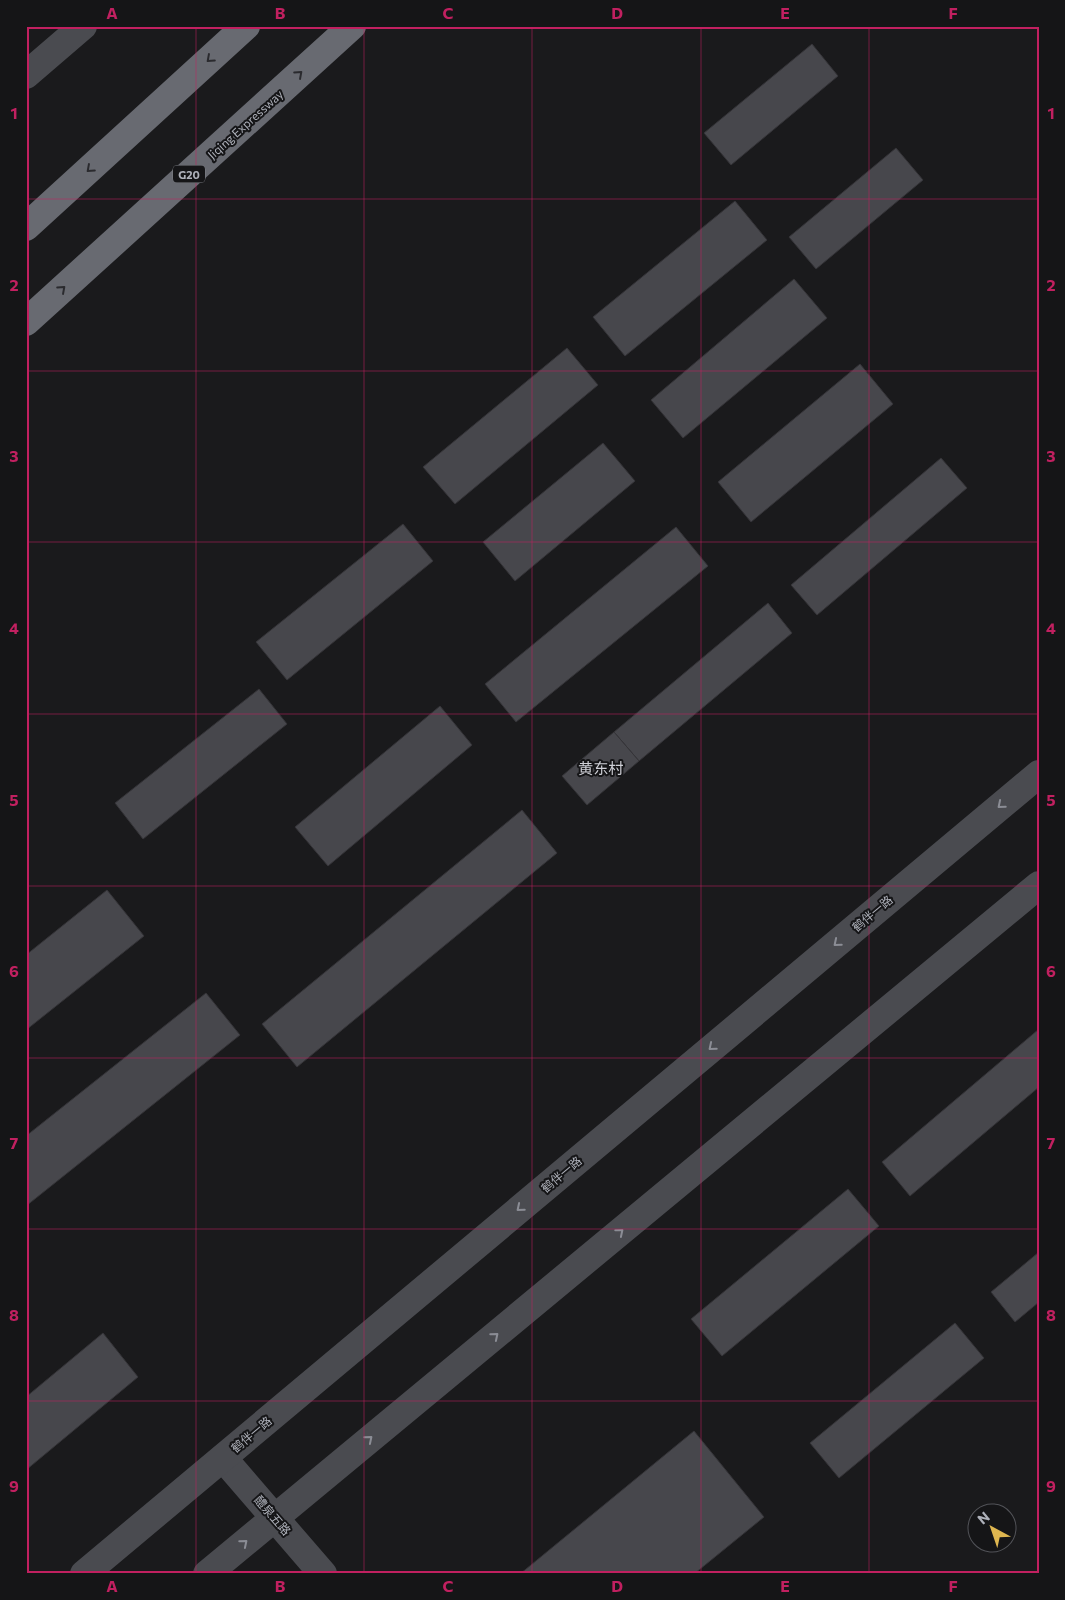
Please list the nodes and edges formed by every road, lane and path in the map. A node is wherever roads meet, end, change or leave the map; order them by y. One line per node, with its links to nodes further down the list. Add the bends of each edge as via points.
1 (83, 26): 4 (main road)
2 (246, 26): 5 (highway, one-way to 5)
3 (352, 26): 6 (highway, Jiqing Expressway / G20, one-way to 3)
4 (26, 75)
5 (26, 227)
6 (26, 322)
7 (1037, 779): 9 (main road, 鹤伴一路, one-way to 9)
8 (1039, 885): 10 (main road, one-way to 8)
9 (222, 1458): 10 (main road, 醴泉五路); 11 (main road, 鹤伴一路)
10 (276, 1517): 12 (main road, one-way to 10); 13 (main road, 醴泉五路)
11 (84, 1574)
12 (207, 1574)
13 (323, 1574)

